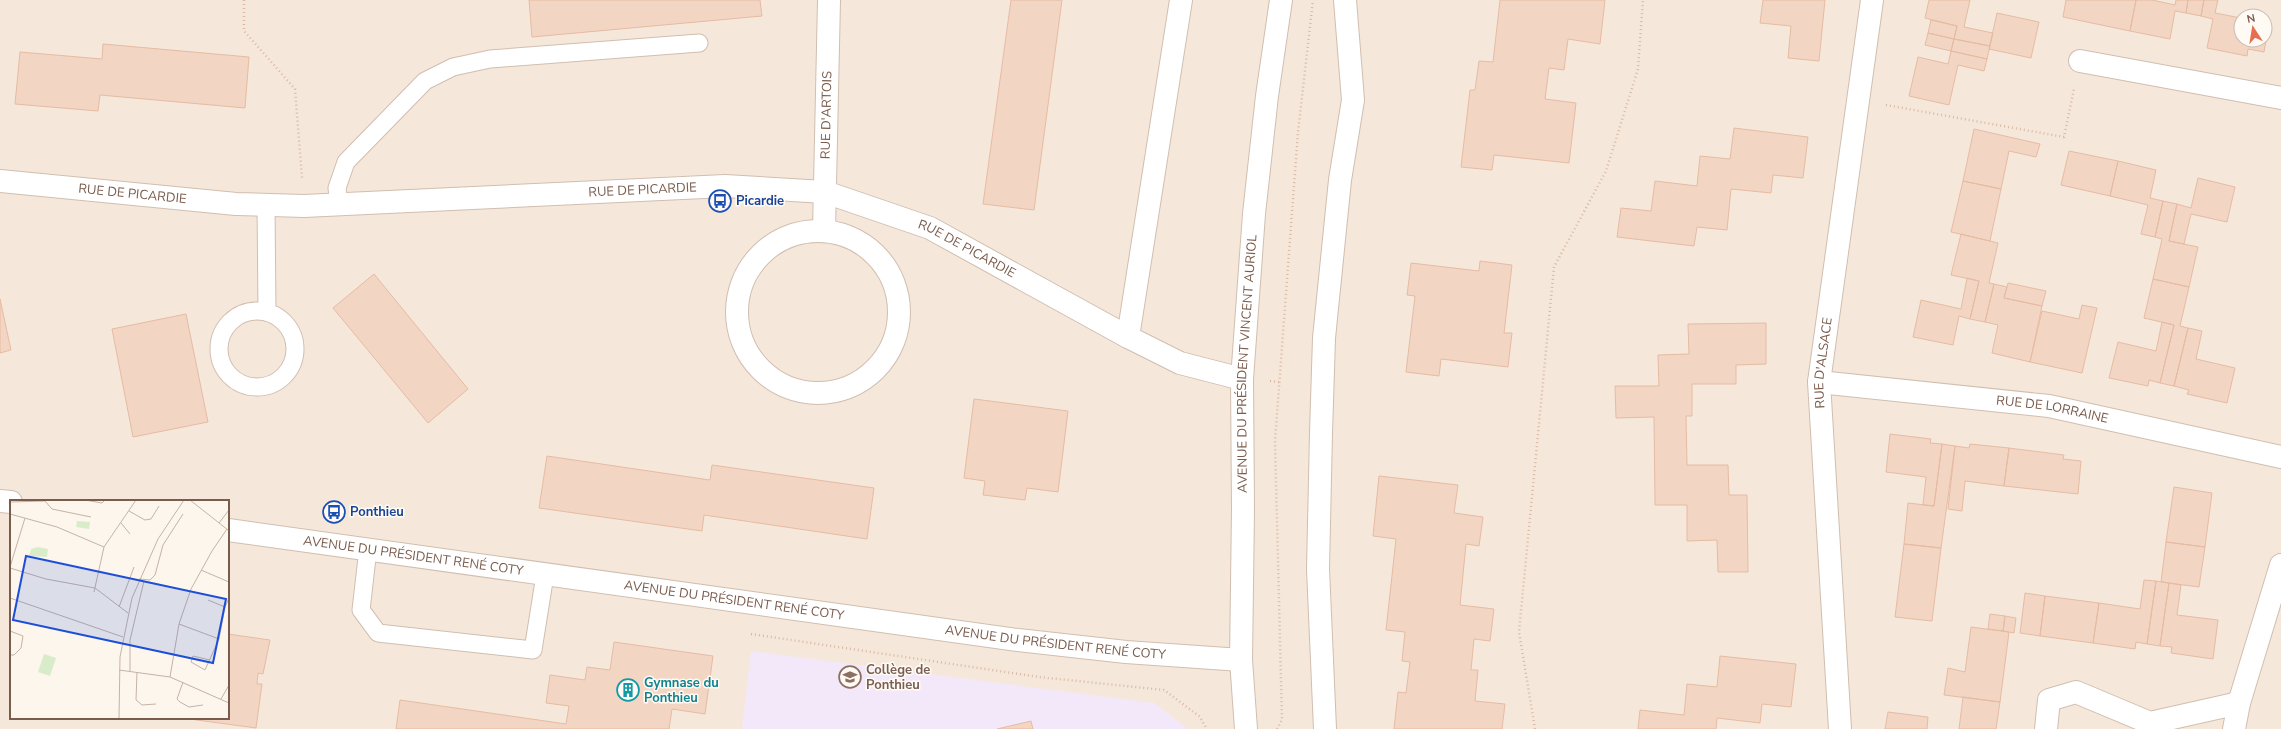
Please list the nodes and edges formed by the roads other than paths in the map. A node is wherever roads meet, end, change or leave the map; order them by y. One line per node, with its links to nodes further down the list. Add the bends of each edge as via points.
1 (829, 0): 10 (street, RUE D'ARTOIS)
2 (1181, 0): 15 (street)
3 (1281, 0): 16 (street, AVENUE DU PRÉSIDENT VINCENT AURIOL, via 1254,214)
4 (1345, 0): 28 (street, via 1353,100 1340,180 1324,338 1321,433 1318,569)
5 (1872, 0): 17 (street, RUE D'ALSACE)
6 (699, 43): 11 (lane, via 490,59 453,68 425,81 346,162 337,188)
7 (2080, 61): 8 (street)
8 (2281, 98)
9 (0, 181): 12 (street, RUE DE PICARDIE)
10 (825, 192): 11 (street, RUE DE PICARDIE, via 725,186); 13 (street, RUE D'ARTOIS); 15 (street, RUE DE PICARDIE, via 930,228)
11 (339, 204): 12 (street, RUE DE PICARDIE)
12 (266, 205): 14 (lane)
13 (824, 231): 13 (street, via 797,234 773,244 753,263 741,286 736,313 741,339 754,362 774,380 798,391 825,393 851,386 873,372 890,350 898,325 898,298 889,273 873,252 850,238)
14 (267, 312): 14 (lane, via 242,313 231,320 219,342 223,366 230,377 241,384 253,387 277,382 287,373 293,362 294,337 279,317)
15 (1128, 337): 16 (street, RUE DE PICARDIE, via 1180,364)
16 (1242, 379): 25 (street, AVENUE DU PRÉSIDENT VINCENT AURIOL)
17 (1819, 382): 18 (street, RUE DE LORRAINE, via 2049,406); 29 (street, RUE D'ALSACE)
18 (2281, 457)
19 (0, 500): 20 (street)
20 (10, 502)
21 (229, 530): 22 (street, AVENUE DU PRÉSIDENT RENÉ COTY)
22 (368, 550): 24 (street, AVENUE DU PRÉSIDENT RENÉ COTY); 24 (lane, via 361,610 378,633 533,650)
23 (2281, 565): 26 (street)
24 (545, 575): 25 (street, AVENUE DU PRÉSIDENT RENÉ COTY, via 1018,640 1126,652)
25 (1241, 660): 27 (street, AVENUE DU PRÉSIDENT VINCENT AURIOL)
26 (2239, 702): 30 (street, via 2150,723 2076,692 2049,700); 31 (street)
27 (1246, 729)
28 (1325, 729)
29 (1840, 729)
30 (2046, 729)
31 (2234, 729)

